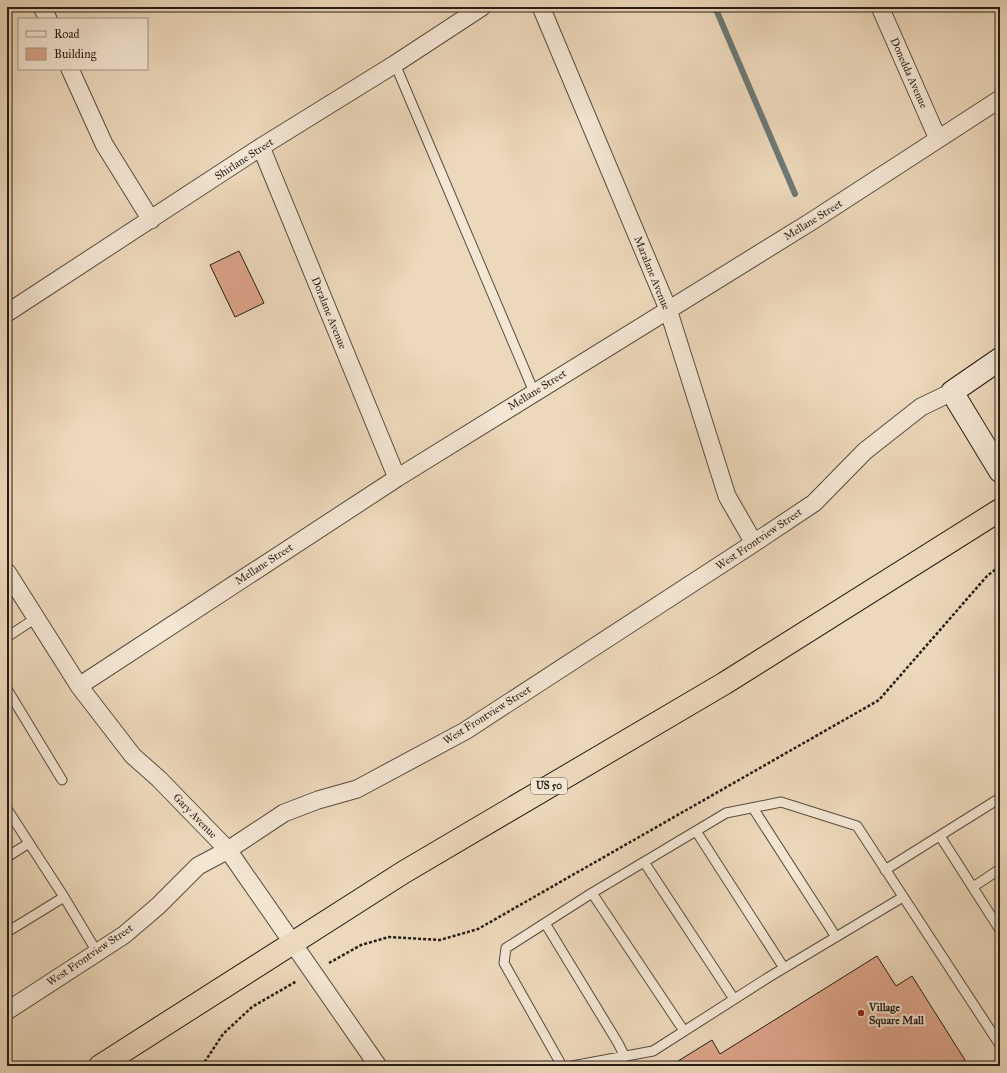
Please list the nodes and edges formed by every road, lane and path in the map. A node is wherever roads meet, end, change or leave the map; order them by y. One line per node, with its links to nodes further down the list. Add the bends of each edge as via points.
1 (42, 7): 5 (street)
2 (482, 7): 6 (street, Shirlane Street)
3 (540, 7): 12 (street, Maralane Avenue)
4 (880, 7): 9 (street, Donedda Avenue)
5 (48, 18)
6 (395, 64): 10 (street, Shirlane Street); 15 (lane)
7 (70, 70): 11 (street, via 104,144)
8 (1000, 99): 9 (street, Mellane Street)
9 (938, 139): 12 (street, Mellane Street, via 812,221)
10 (261, 148): 11 (street, Shirlane Street); 18 (street, Doralane Avenue)
11 (151, 220): 13 (street, Shirlane Street)
12 (668, 309): 15 (street, Mellane Street); 20 (street, Maralane Avenue, via 727,496)
13 (7, 313)
14 (1000, 359): 16 (street)
15 (534, 392): 18 (street, Mellane Street)
16 (952, 392): 17 (street); 20 (street, West Frontview Street, via 921,407 865,451 814,502)
17 (1000, 471)
18 (397, 478): 25 (street, Mellane Street)
19 (1000, 510): 47 (highway, US 50, via 725,682 404,872)
20 (754, 543): 34 (street, West Frontview Street, via 465,732 357,789 284,813)
21 (1000, 566): 49 (path, via 987,576 879,700 478,929 440,940 389,937 361,945)
22 (7, 572): 23 (street, Gary Avenue)
23 (36, 618): 24 (lane); 25 (street, Gary Avenue)
24 (7, 637)
25 (78, 686): 34 (street, Gary Avenue, via 133,756)
26 (7, 689): 27 (lane)
27 (62, 780)
28 (1000, 798): 32 (lane)
29 (753, 808): 31 (lane, via 726,813); 37 (lane, via 781,802 857,826); 46 (lane)
30 (7, 809): 33 (lane)
31 (696, 831): 36 (lane); 50 (lane)
32 (940, 836): 37 (lane); 39 (lane)
33 (29, 843): 35 (lane); 41 (lane)
34 (228, 850): 47 (street, Gary Avenue); 48 (street, West Frontview Street, via 198,866 124,935)
35 (7, 857)
36 (644, 862): 40 (lane); 52 (lane)
37 (885, 870): 42 (lane)
38 (999, 872): 39 (lane)
39 (973, 887): 44 (lane)
40 (592, 893): 43 (lane); 54 (lane)
41 (64, 897): 45 (lane); 48 (lane)
42 (903, 897): 46 (lane); 55 (lane)
43 (545, 923): 56 (lane); 60 (lane, via 506,948 504,963)
44 (1000, 930)
45 (7, 932)
46 (836, 937): 50 (lane)
47 (293, 944): 57 (highway, US 50); 59 (street, Gary Avenue)
48 (97, 952): 53 (street, West Frontview Street)
49 (335, 960)
50 (784, 968): 52 (lane)
51 (289, 986): 58 (path, via 252,1007 222,1034)
52 (734, 999): 54 (lane)
53 (7, 1011)
54 (684, 1031): 56 (lane, via 653,1051)
55 (1000, 1045)
56 (625, 1057): 61 (lane)
57 (100, 1066)
58 (202, 1066)
59 (378, 1066)
60 (562, 1066)
61 (572, 1066)

